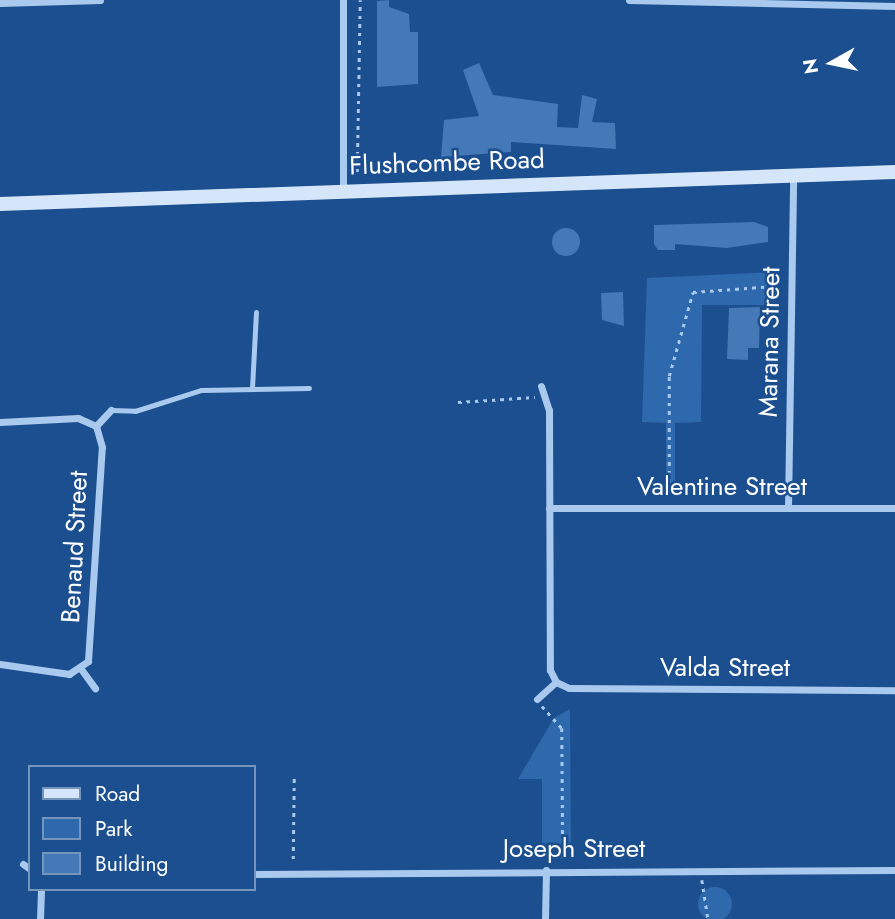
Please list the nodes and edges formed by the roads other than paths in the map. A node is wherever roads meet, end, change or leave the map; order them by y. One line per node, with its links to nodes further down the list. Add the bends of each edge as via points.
1 (100, 0): 4 (street)
2 (343, 0): 9 (street)
3 (629, 0): 5 (street)
4 (0, 3)
5 (855, 3): 6 (street)
6 (895, 6)
7 (895, 172): 8 (street, Flushcombe Road)
8 (793, 176): 9 (street, Flushcombe Road); 18 (street, Marana Street)
9 (343, 191): 10 (street, Flushcombe Road)
10 (0, 204)
11 (256, 312): 13 (lane)
12 (541, 386): 19 (street)
13 (252, 388): 14 (lane); 15 (lane, via 201,390 135,411)
14 (309, 388)
15 (111, 410): 17 (street)
16 (0, 422): 17 (street, via 78,418)
17 (96, 426): 22 (street, Benaud Street, via 102,447 91,640)
18 (788, 507): 19 (street, Valentine Street); 20 (street, Valentine Street)
19 (549, 508): 23 (street, via 550,670)
20 (895, 508)
21 (0, 664): 22 (street, via 62,674)
22 (81, 669): 24 (street)
23 (556, 682): 25 (street, Valda Street, via 569,688); 26 (street)
24 (95, 688)
25 (895, 690)
26 (537, 699)
27 (546, 870): 28 (street, Joseph Street); 29 (street, Joseph Street); 32 (street)
28 (895, 870)
29 (256, 874)
30 (41, 891): 31 (street)
31 (40, 919)
32 (545, 919)

